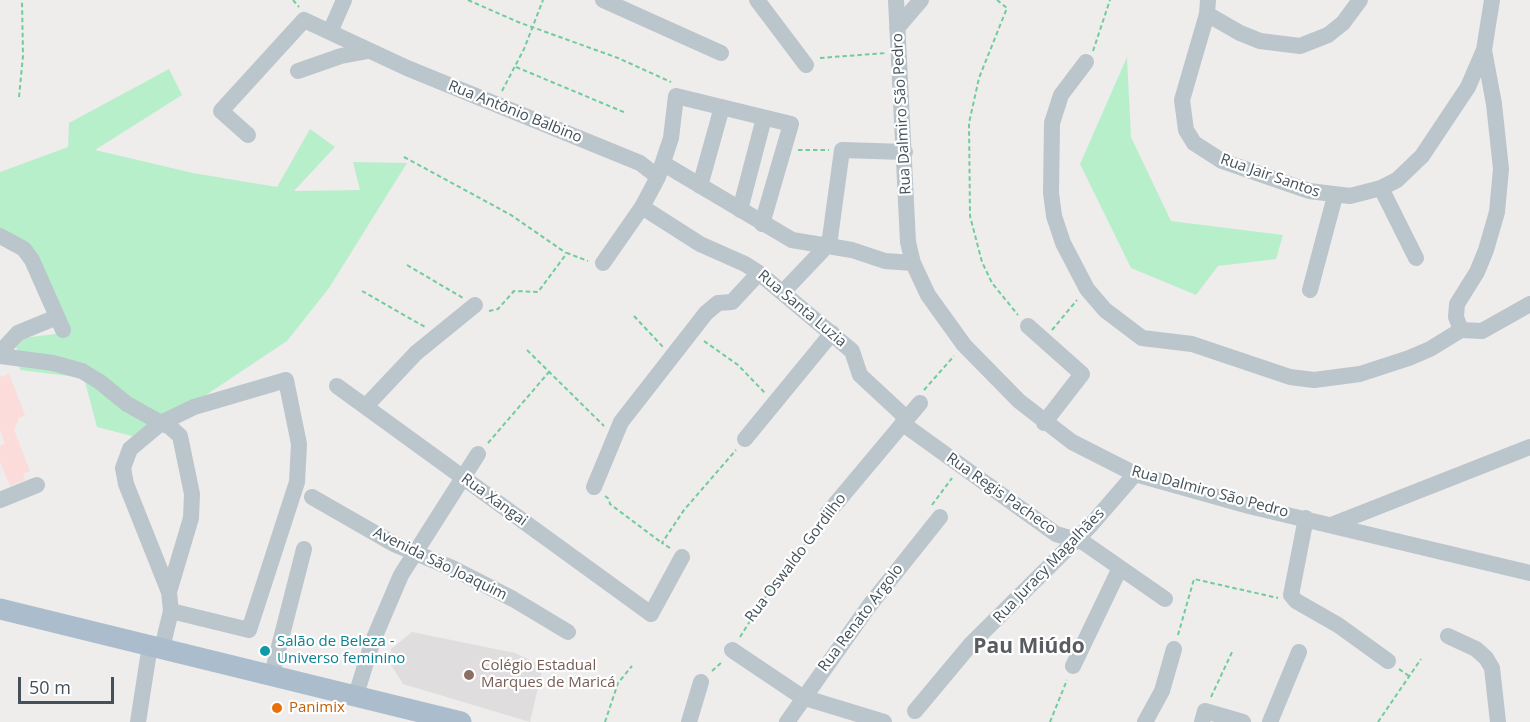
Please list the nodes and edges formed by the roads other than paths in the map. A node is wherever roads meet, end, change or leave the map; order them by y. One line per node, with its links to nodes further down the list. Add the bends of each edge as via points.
1 (344, 0): 10 (street)
2 (603, 0): 13 (street)
3 (757, 0): 15 (street)
4 (896, 0): 9 (street, Rua Dalmiro São Pedro)
5 (921, 0): 9 (street)
6 (1360, 0): 8 (street, via 1328,35 1300,46 1260,41 1240,33)
7 (1492, 0): 11 (street, Rua Jair Santos)
8 (1208, 7): 24 (street, Rua Jair Santos, via 1182,100 1186,130 1194,143 1222,161)
9 (897, 28): 20 (street, Rua Dalmiro São Pedro)
10 (330, 32): 12 (street, Rua Antônio Balbino); 19 (street, Rua Antônio Balbino, via 304,20 220,111)
11 (1484, 50): 23 (street, Rua Jair Santos, via 1468,87 1422,156); 39 (street, via 1501,170 1497,212 1486,250 1478,272 1458,304 1456,317)
12 (368, 51): 16 (street); 21 (street, Rua Antônio Balbino)
13 (721, 53)
14 (1086, 62): 39 (street, via 1061,95 1050,139 1053,216 1088,289 1105,310 1148,340 1192,344 1290,377 1314,380 1360,374 1408,358)
15 (806, 65)
16 (298, 71)
17 (722, 107): 18 (street); 21 (street, via 676,96 671,138); 22 (street)
18 (764, 118): 26 (street); 27 (street, via 791,124)
19 (248, 135)
20 (905, 152): 29 (street, via 842,150); 32 (street, Rua Dalmiro São Pedro, via 908,242)
21 (661, 171): 22 (street, Rua Antônio Balbino); 25 (street)
22 (700, 186): 26 (street, Rua Antônio Balbino)
23 (1382, 188): 24 (street, Rua Jair Santos); 30 (street)
24 (1335, 196): 34 (street)
25 (642, 207): 31 (street); 33 (street, Rua Santa Luzia, via 700,244)
26 (740, 210): 27 (street, Rua Antônio Balbino)
27 (762, 224): 29 (street, Rua Antônio Balbino, via 792,240)
28 (0, 236): 41 (street, via 24,249 32,260 60,323 18,333)
29 (826, 246): 32 (street, Rua Antônio Balbino, via 885,261); 35 (street)
30 (1416, 258)
31 (603, 263)
32 (913, 263): 47 (street, Rua Dalmiro São Pedro, via 928,295 963,345)
33 (759, 273): 35 (street, Rua Santa Luzia); 54 (street, via 732,302 712,307 621,422)
34 (1310, 290)
35 (783, 292): 40 (street, Rua Santa Luzia)
36 (1530, 303): 39 (street, via 1482,331)
37 (475, 305): 44 (street, via 416,353)
38 (1028, 326): 47 (street, via 1082,374)
39 (1461, 330)
40 (832, 333): 45 (street, Rua Santa Luzia, via 852,351 864,380); 48 (street)
41 (1, 356): 46 (street, via 82,371)
42 (337, 386): 44 (street, Rua Xangai)
43 (920, 403): 45 (street, Rua Oswaldo Gordilho)
44 (366, 406): 52 (street, Rua Xangai)
45 (904, 420): 57 (street, Rua Oswaldo Gordilho); 61 (street, Rua Regis Pacheco, via 906,426 1056,534)
46 (160, 423): 67 (street, via 180,436 192,494 191,518); 67 (street, via 130,450 123,468); 70 (street, via 195,407 286,380 299,444 292,501 249,630)
47 (1044, 423): 51 (street, Rua Dalmiro São Pedro, via 1100,458)
48 (745, 440)
49 (1530, 447): 60 (street)
50 (478, 454): 52 (street)
51 (1135, 474): 59 (street, Rua Dalmiro São Pedro); 61 (street, Rua Juracy Magalhães)
52 (462, 477): 63 (street); 64 (street, Rua Xangai, via 651,614)
53 (37, 485): 56 (street)
54 (594, 487)
55 (312, 497): 63 (street, Avenida São Joaquim)
56 (0, 500)
57 (827, 514)
58 (940, 517): 82 (street, Rua Renato Argolo)
59 (1306, 518): 60 (street, Rua Dalmiro São Pedro); 77 (street, via 1292,595)
60 (1334, 524): 66 (street, Rua Dalmiro São Pedro)
61 (1074, 540): 65 (street, Rua Regis Pacheco); 83 (street, Rua Juracy Magalhães, via 971,645)
62 (304, 549): 79 (street)
63 (413, 553): 71 (street, Avenida São Joaquim, via 513,599); 81 (street, via 376,634)
64 (682, 557)
65 (1120, 568): 68 (street, Rua Regis Pacheco); 78 (street)
66 (1530, 573)
67 (170, 592): 70 (street)
68 (1165, 599)
69 (0, 609): 73 (main road)
70 (171, 611): 73 (street)
71 (568, 632)
72 (1448, 636): 93 (street, via 1476,649 1492,668)
73 (156, 646): 79 (main road); 85 (street)
74 (1174, 649): 90 (street, via 1162,692)
75 (732, 650): 82 (street)
76 (1299, 652): 92 (street)
77 (1388, 662)
78 (1073, 666)
79 (272, 674): 81 (main road)
80 (701, 682): 87 (street)
81 (356, 695): 86 (main road)
82 (802, 697): 88 (street, Rua Renato Argolo); 89 (street)
83 (915, 711)
84 (1203, 717): 91 (street)
85 (138, 722)
86 (461, 722)
87 (689, 722)
88 (786, 722)
89 (884, 722)
90 (1145, 722)
91 (1243, 722)
92 (1270, 722)
93 (1498, 722)

